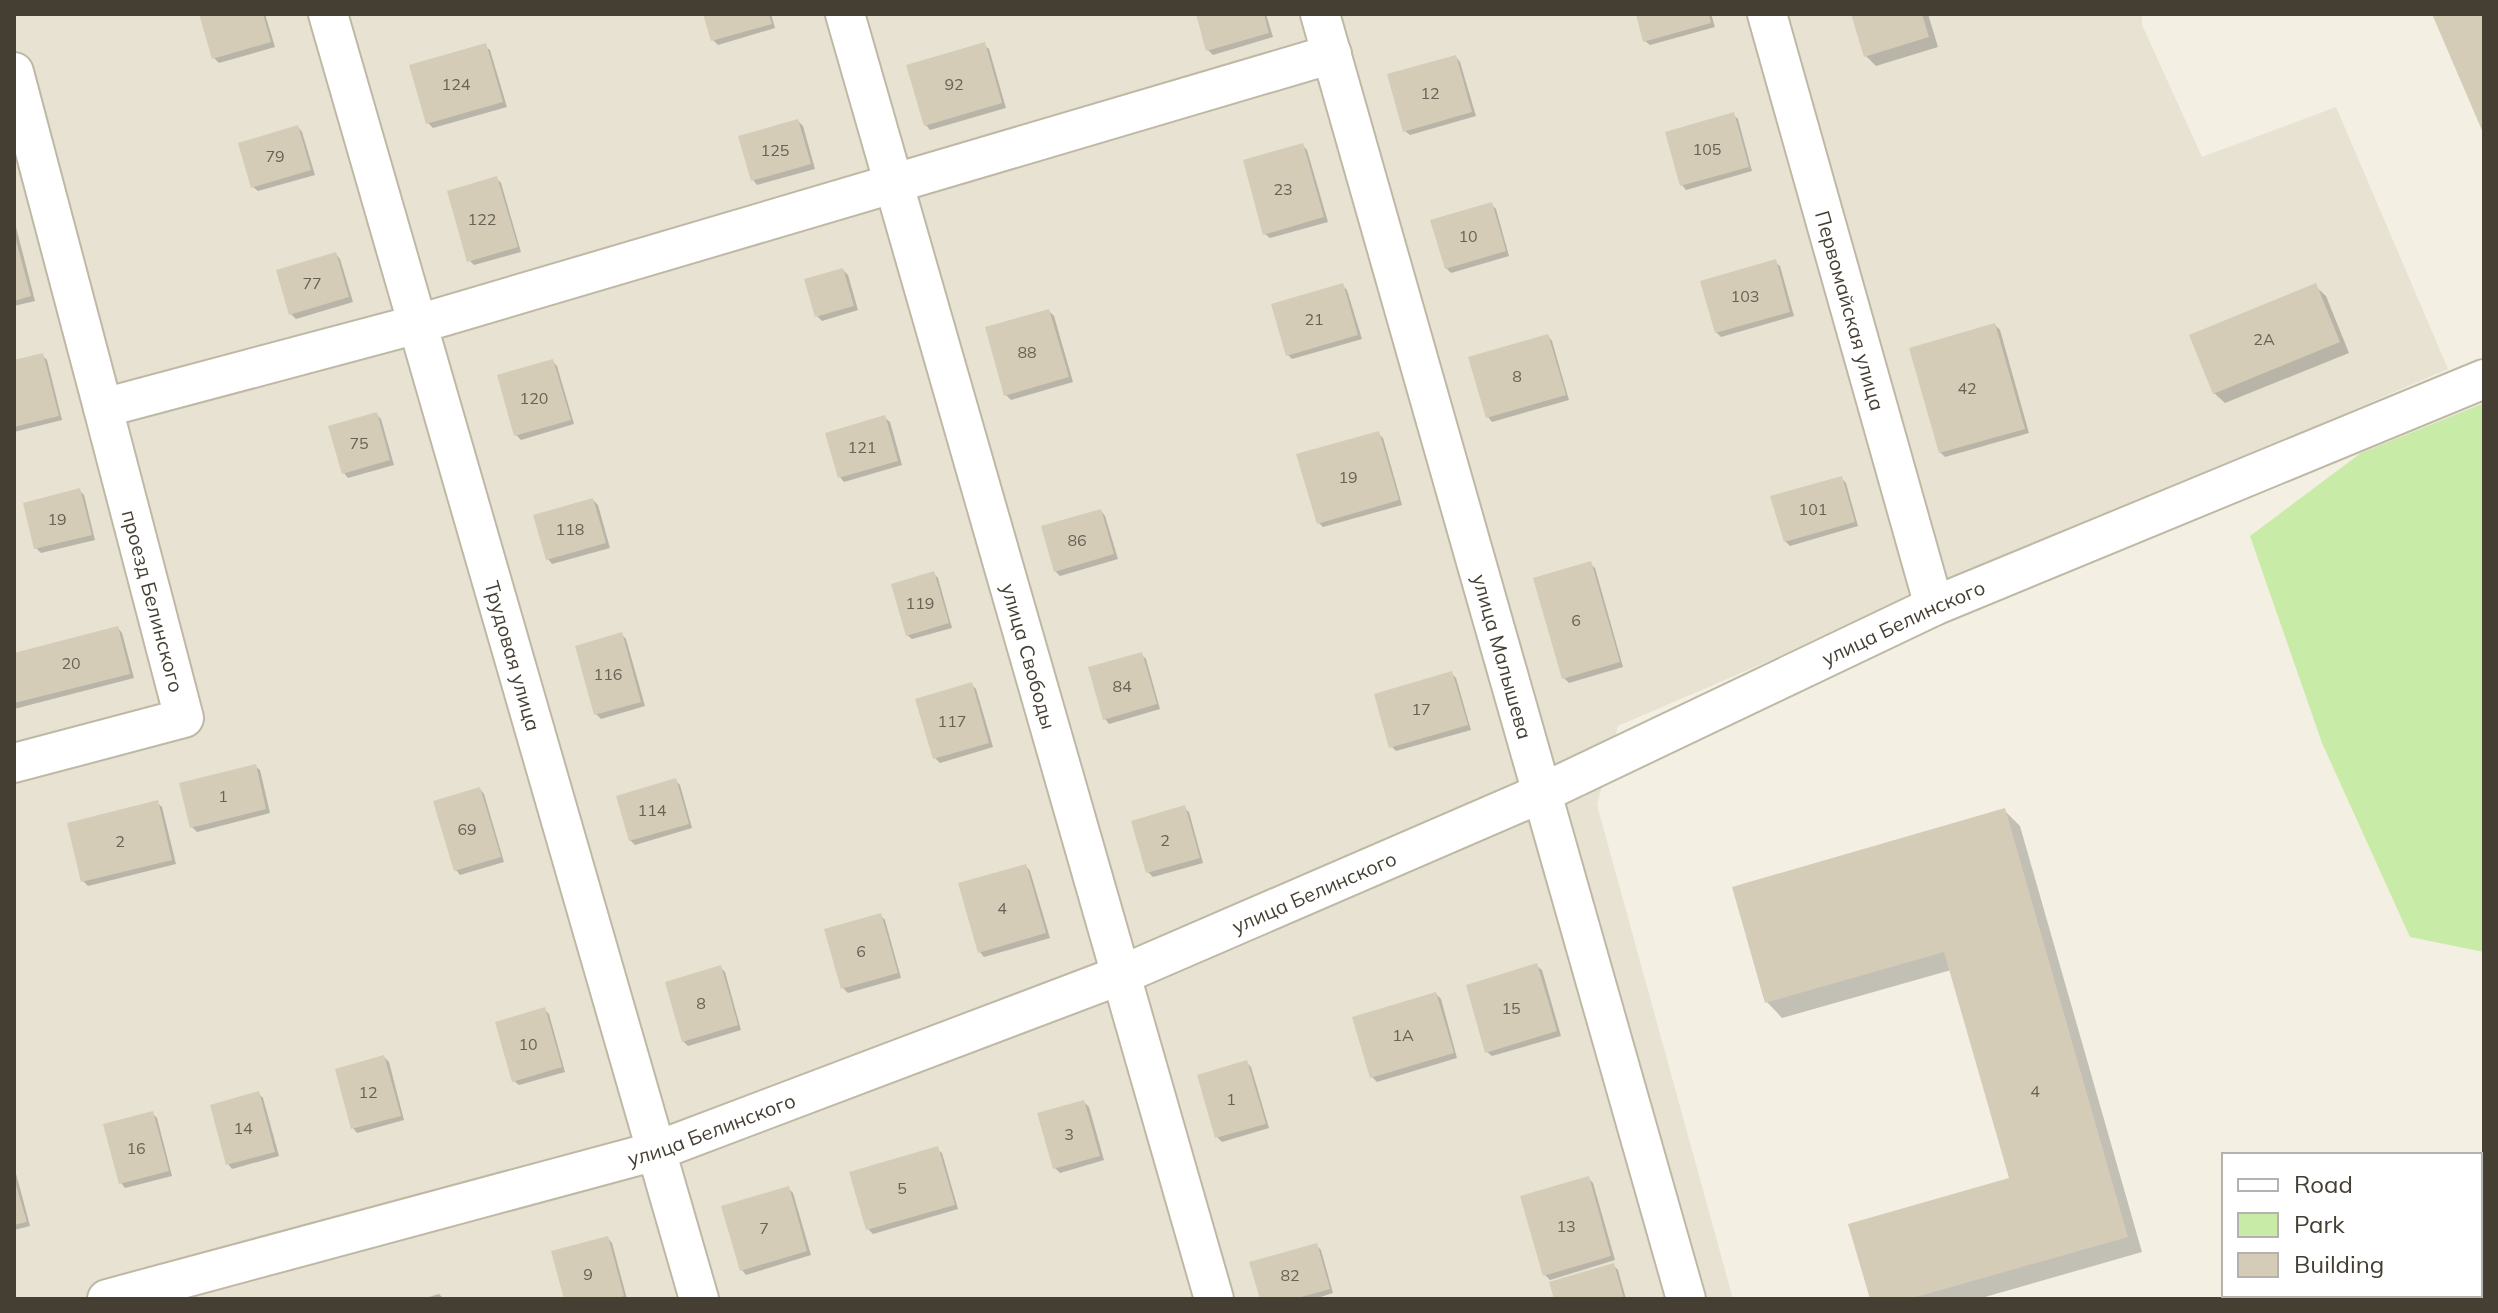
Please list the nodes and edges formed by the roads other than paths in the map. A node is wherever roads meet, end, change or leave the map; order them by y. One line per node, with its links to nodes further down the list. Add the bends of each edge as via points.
1 (328, 14): 8 (street, Трудовая улица)
2 (845, 14): 7 (street, улица Свободы)
3 (1320, 14): 5 (street, улица Малышева)
4 (1767, 14): 11 (street, Первомайская улица)
5 (1332, 54): 7 (street); 13 (street, улица Малышева)
6 (14, 72): 10 (street, проезд Белинского)
7 (893, 182): 8 (street); 14 (street, улица Свободы)
8 (418, 324): 10 (street); 15 (street, Трудовая улица)
9 (2484, 379): 11 (street, улица Белинского)
10 (103, 408): 12 (street, проезд Белинского, via 184,718)
11 (1934, 606): 13 (street, улица Белинского)
12 (14, 763)
13 (1542, 793): 14 (street, улица Белинского); 19 (street, улица Малышева)
14 (1121, 975): 15 (street, улица Белинского); 18 (street, улица Свободы)
15 (656, 1151): 16 (street, улица Белинского); 17 (street, Трудовая улица)
16 (107, 1299)
17 (699, 1299)
18 (1214, 1299)
19 (1686, 1299)

